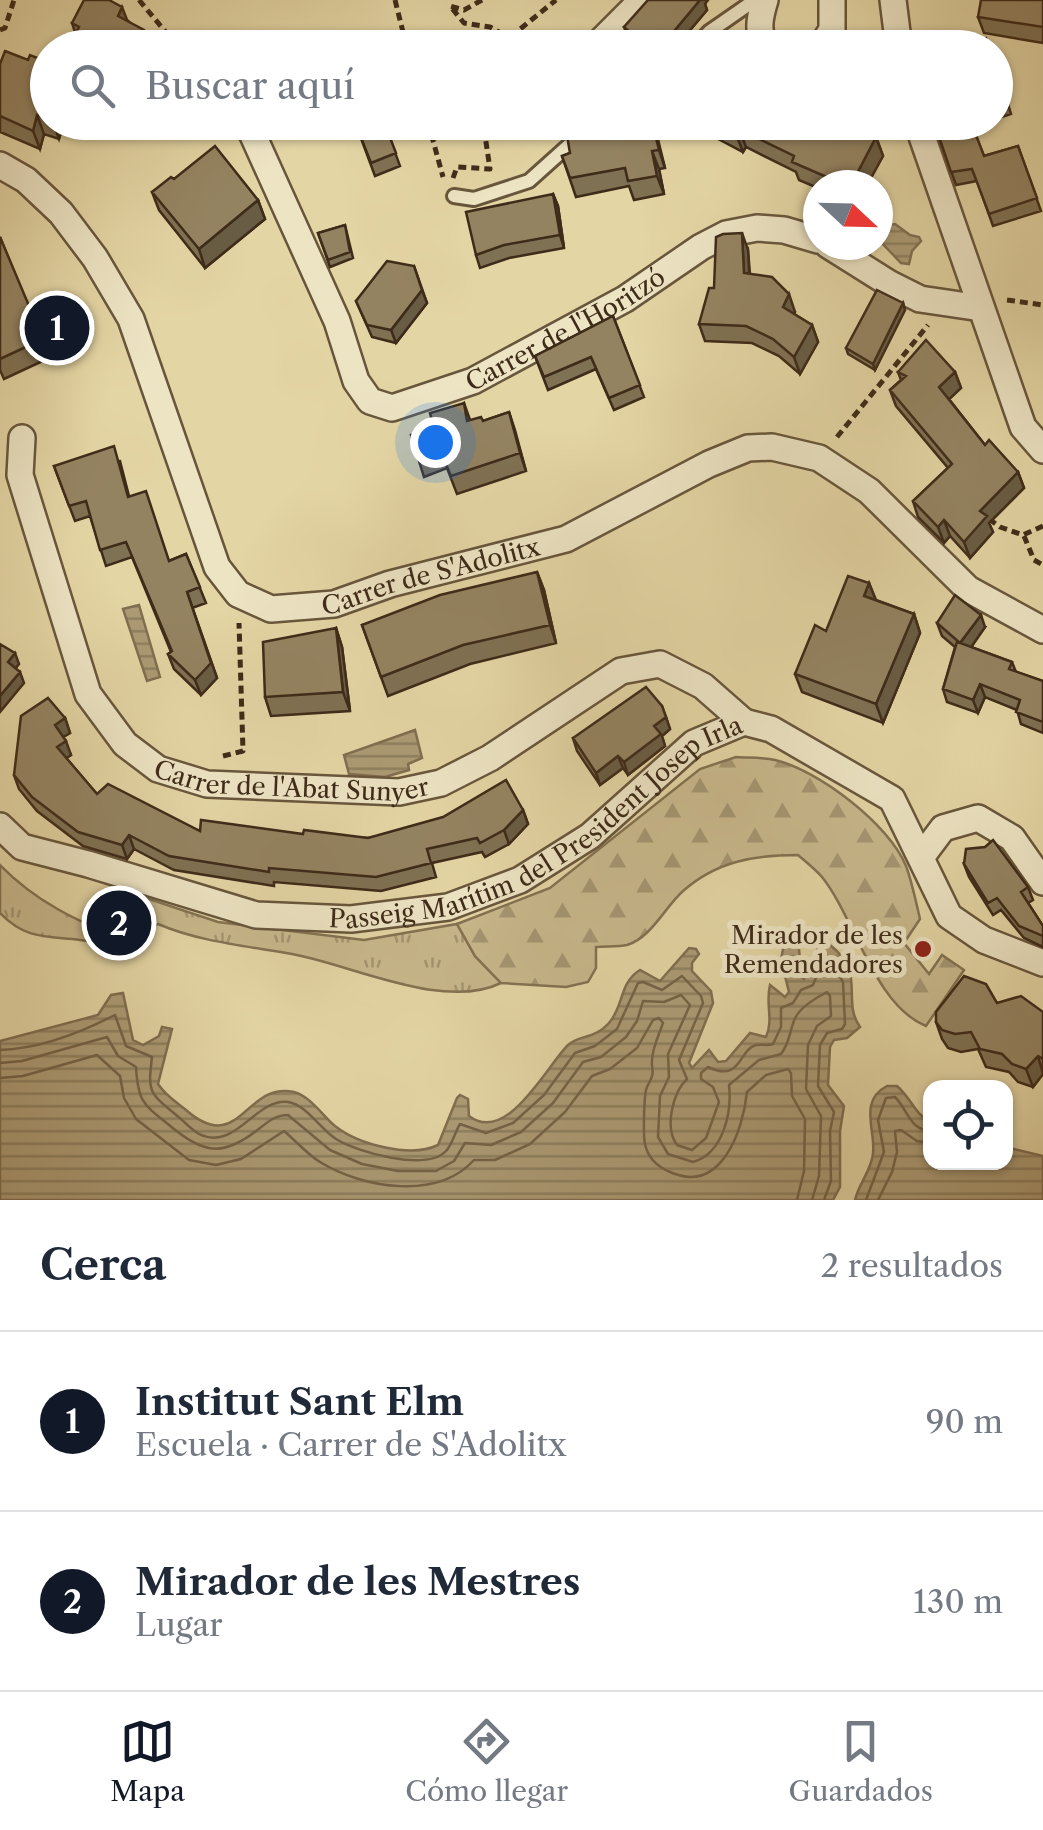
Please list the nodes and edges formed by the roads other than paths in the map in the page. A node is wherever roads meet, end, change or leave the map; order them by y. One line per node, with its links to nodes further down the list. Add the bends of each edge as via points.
1 (642, 0): 6 (street)
2 (755, 0): 7 (lane)
3 (764, 0): 8 (street)
4 (832, 0): 9 (street)
5 (894, 0): 10 (street)
6 (612, 30)
7 (712, 30)
8 (761, 30)
9 (832, 30)
10 (897, 30)
11 (255, 140): 16 (street, Carrer de l'Horitzó, via 337,321 356,382 370,401 392,408 473,382 625,299 726,234 757,228)
12 (578, 140): 15 (lane, via 529,181 474,199)
13 (923, 140): 18 (street)
14 (0, 165): 21 (street, Carrer de S'Adolitx, via 61,214 130,319 217,567 238,594 271,608 334,604 566,538 709,464 748,448 772,447 819,458 869,491 968,589)
15 (454, 196)
16 (803, 236)
17 (852, 260): 18 (street, via 920,298)
18 (982, 308): 20 (street, via 1023,427)
19 (22, 438): 22 (street, Carrer de l'Abat Sunyer, via 20,475 88,694 125,744 158,769 208,784 399,792 441,782 490,758 622,671 660,664 702,686)
20 (1043, 450)
21 (1043, 630)
22 (744, 722): 23 (street, Passeig Marítim del President Josep Irla, via 694,743 590,836 520,880 448,907 351,919 256,915 22,847); 24 (street, Passeig Marítim del President Josep Irla, via 771,729 892,799)
23 (0, 826)
24 (922, 856): 25 (street, via 943,828 978,818 1012,838); 26 (street, Passeig Marítim del President Josep Irla, via 949,916 984,940)
25 (1043, 882)
26 (1043, 963)

